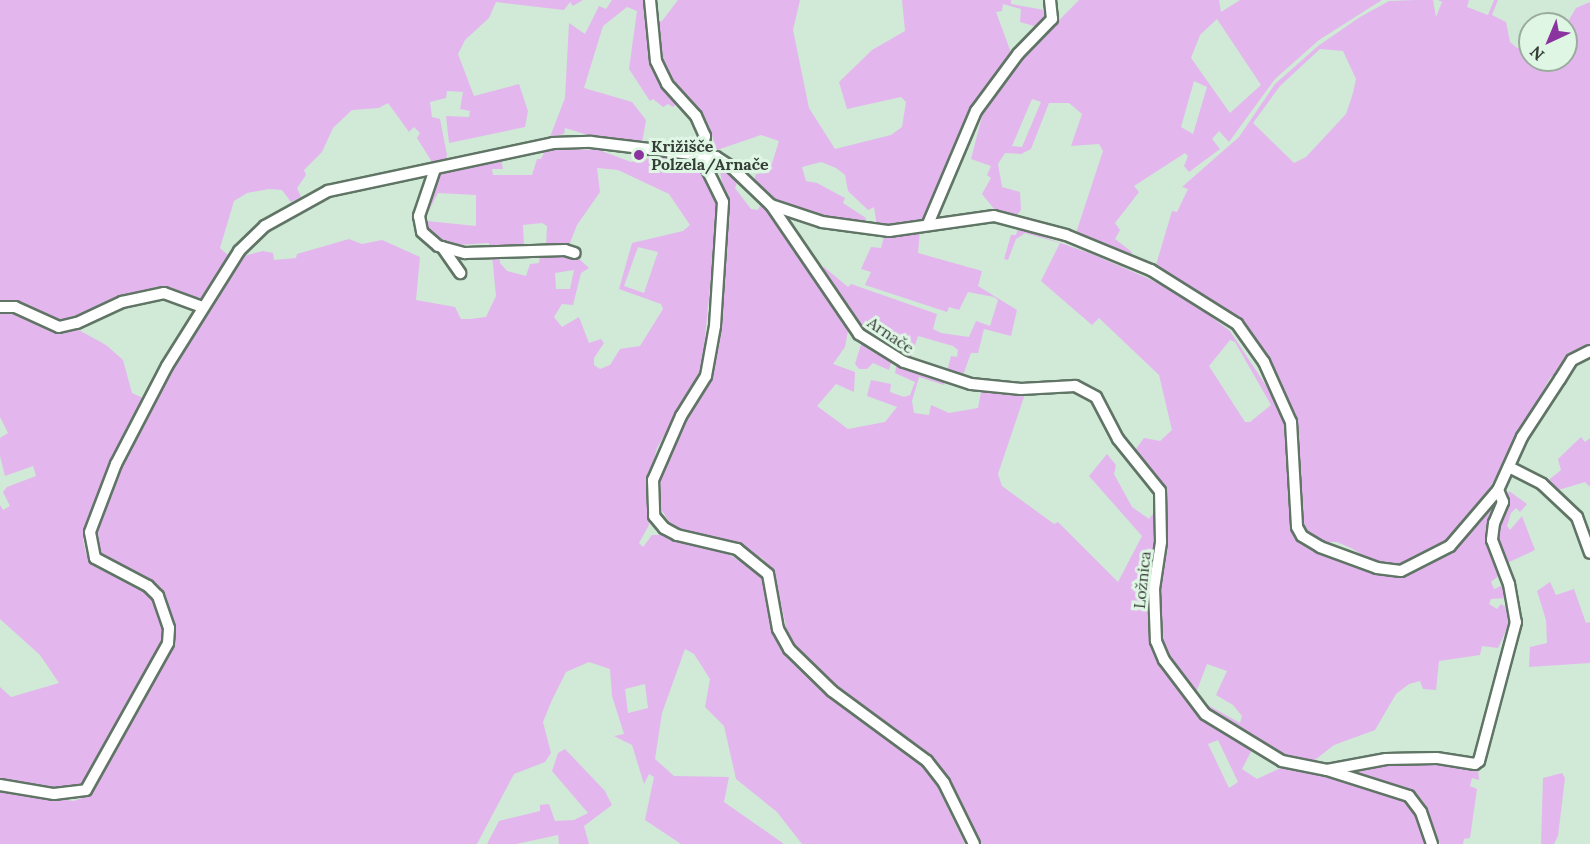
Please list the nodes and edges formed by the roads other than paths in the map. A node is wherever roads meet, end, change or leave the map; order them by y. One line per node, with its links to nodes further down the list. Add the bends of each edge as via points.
1 (650, 0): 3 (street, via 656,61 667,84 696,116 705,136)
2 (1050, 0): 6 (street, via 1052,20 1018,54 976,111)
3 (701, 157): 4 (street, Arnače, via 591,142 553,143); 5 (street, Arnače, via 716,157 730,166); 22 (street, via 723,202 715,326 706,376 681,416 653,480 654,516 663,528 677,535 737,549 768,574 778,629 789,649 832,691 927,761 944,783)
4 (435, 169): 7 (street, via 422,201 420,224 430,241); 14 (street, Arnače, via 328,191 295,207 265,226 239,251)
5 (771, 206): 6 (street, Arnače, via 861,229 890,231); 16 (street, Arnače, via 859,334 923,372 971,384)
6 (928, 224): 11 (street, Arnače, via 994,216 1066,236)
7 (442, 247): 8 (street); 12 (street)
8 (456, 251): 9 (street); 10 (street)
9 (575, 253)
10 (466, 261)
11 (1151, 270): 18 (street, Ložnica, via 1237,324 1264,362 1291,422 1294,516 1302,536 1320,547 1377,568 1401,571 1450,546)
12 (460, 273)
13 (0, 307): 14 (street, via 15,307 59,327 122,302 164,294)
14 (202, 307): 21 (street, Arnače, via 116,464 90,532 95,558 147,586 158,597 169,628 168,643 86,790 54,794)
15 (1590, 351): 17 (street, Ložnica, via 1572,360 1522,436)
16 (1021, 389): 20 (street, Ložnica, via 1075,386 1096,397 1118,439 1160,491 1163,512 1155,567 1155,633 1164,660 1197,705 1282,761)
17 (1509, 467): 18 (street, Ložnica); 19 (street, via 1542,484 1577,517)
18 (1498, 490): 20 (street, Ložnica, via 1503,502 1492,540 1509,584 1516,622 1479,760 1475,764 1436,758 1386,759)
19 (1590, 553)
20 (1327, 770): 23 (street, Ložnica, via 1409,796 1421,812)
21 (0, 785)
22 (974, 844)
23 (1432, 844)

